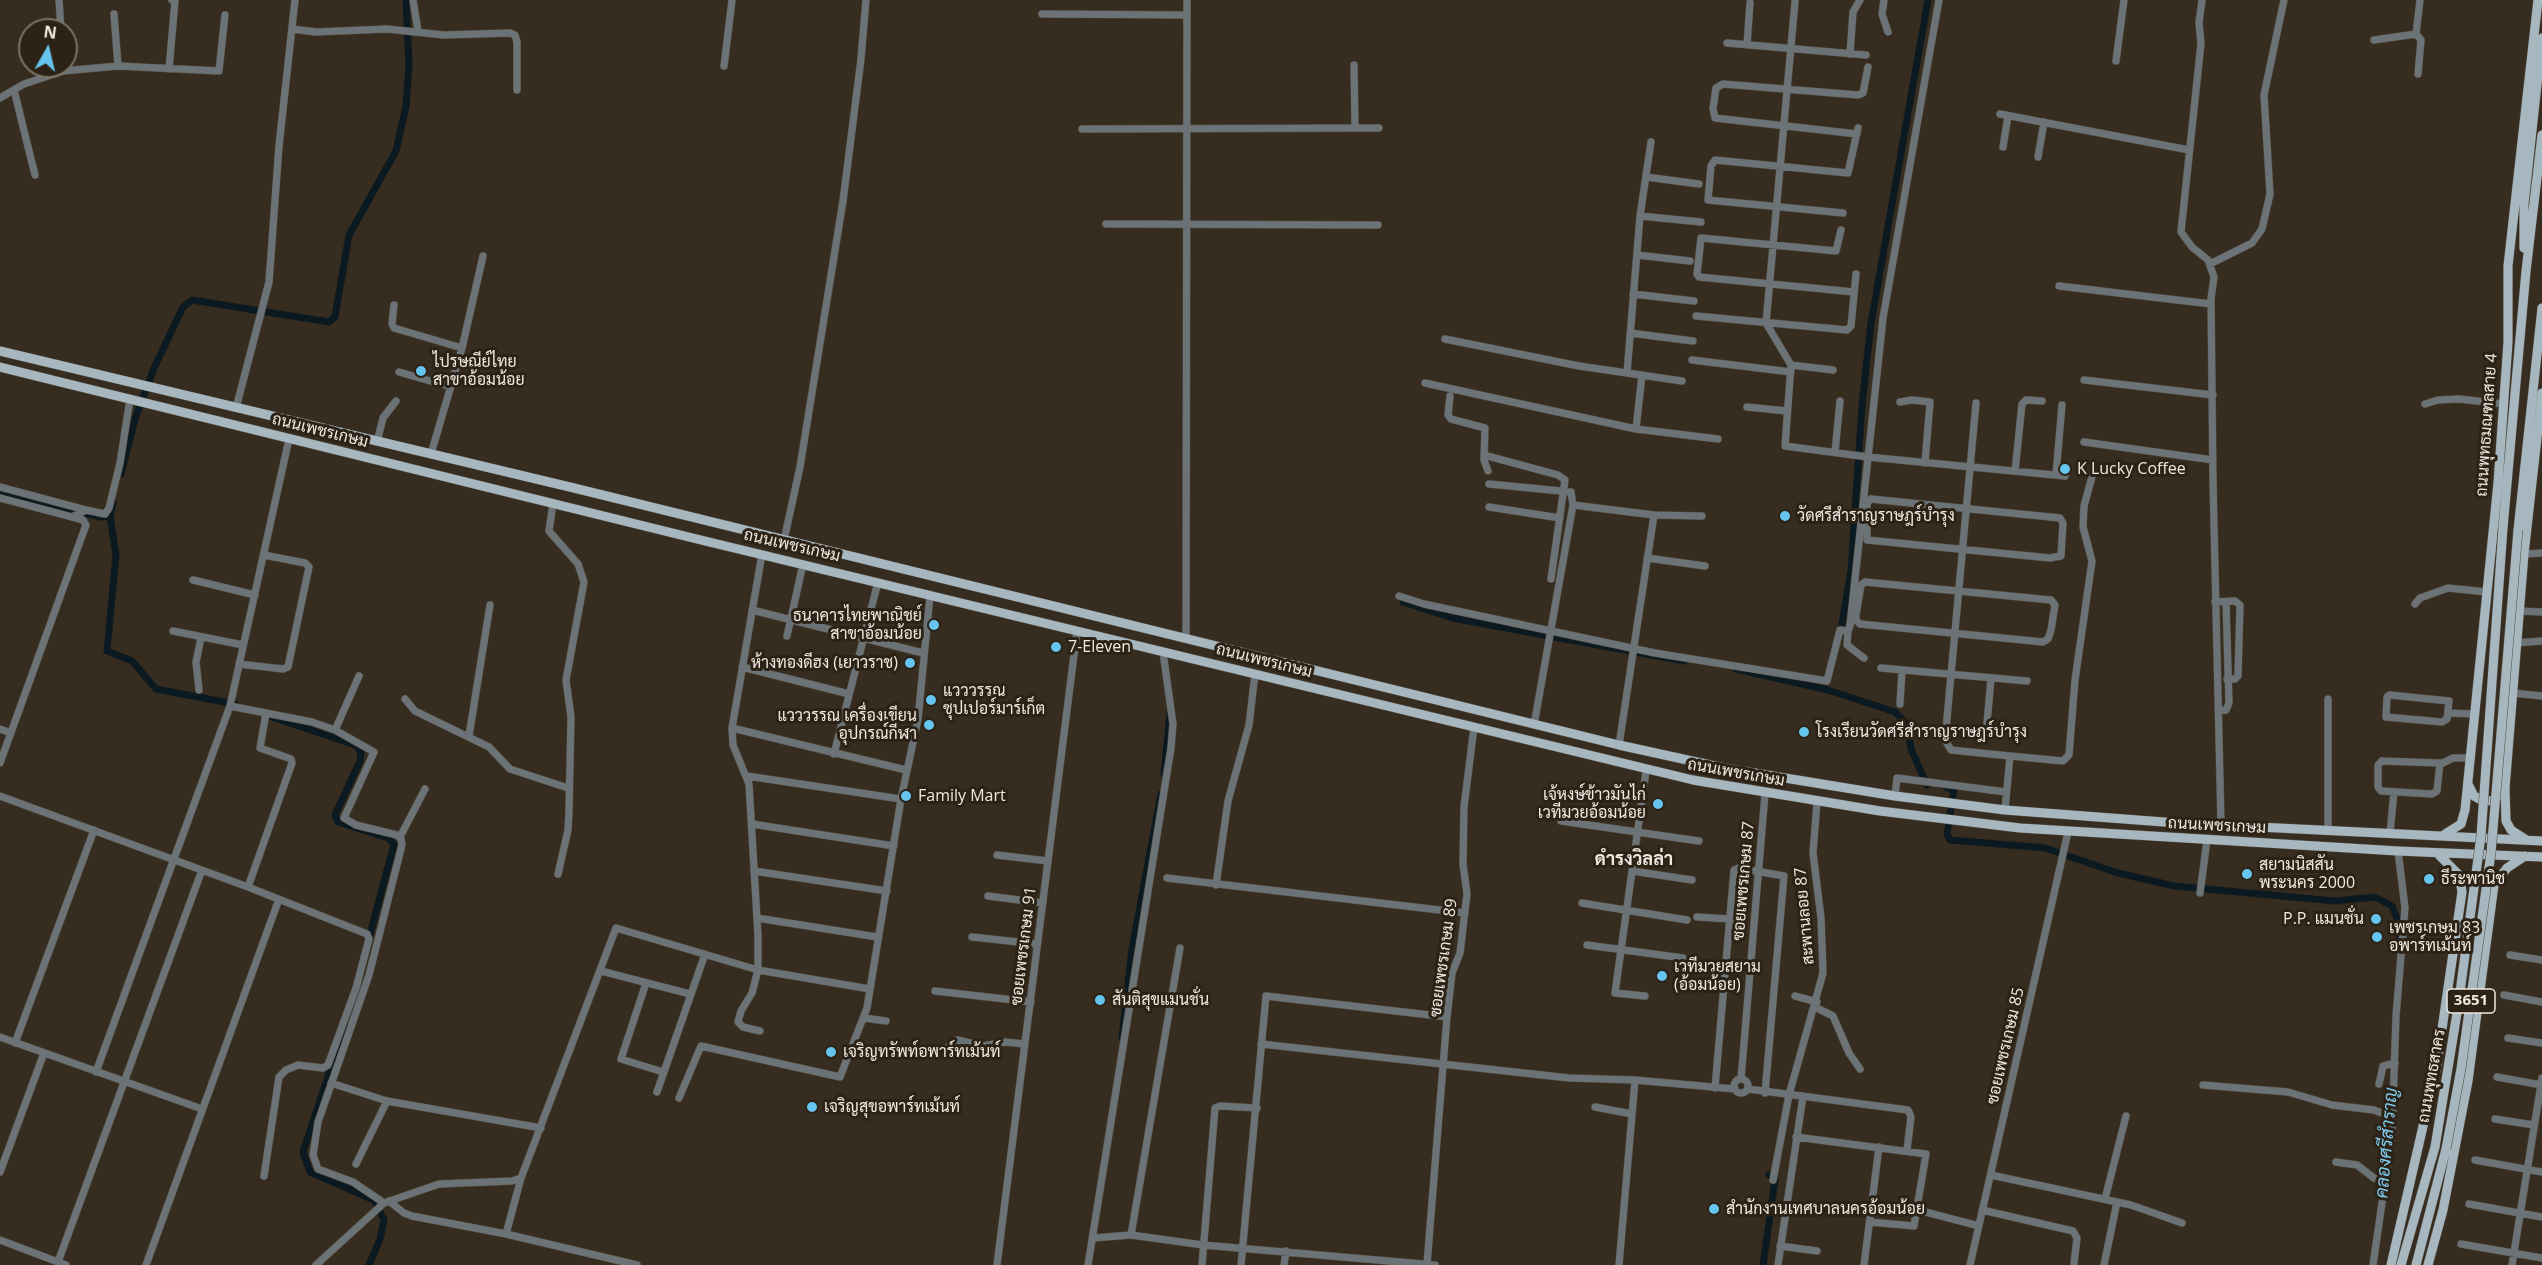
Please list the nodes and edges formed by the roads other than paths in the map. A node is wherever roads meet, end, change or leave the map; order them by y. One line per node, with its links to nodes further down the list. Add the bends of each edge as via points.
1 (59, 0): 22 (street)
2 (174, 0): 40 (street)
3 (295, 0): 23 (street)
4 (413, 0): 24 (street)
5 (732, 0): 37 (street)
6 (866, 0): 150 (street, via 843,201 800,467)
7 (1187, 0): 21 (street)
8 (1860, 0): 32 (street, via 1853,12)
9 (1884, 0): 25 (street, via 1882,14)
10 (1939, 0): 128 (street, via 1885,307)
11 (2124, 0): 34 (street)
12 (2202, 0): 56 (street)
13 (2284, 0): 75 (street, via 2264,95 2270,194 2262,229 2252,243)
14 (2420, 0): 26 (street)
15 (2538, 0): 82 (main road, ถนนพุทธมณฑลสาย 4, via 2508,266)
16 (1795, 2): 31 (street)
17 (1750, 3): 30 (street)
18 (114, 14): 36 (street)
19 (1042, 14): 21 (street)
20 (225, 15): 40 (street, via 219,71)
21 (1187, 15): 52 (street)
22 (60, 18)
23 (292, 29): 24 (street); 118 (street, via 269,282)
24 (416, 31): 44 (street, via 515,35)
25 (1888, 32)
26 (2416, 34): 28 (street); 41 (street, via 2421,40)
27 (2542, 38): 62 (main road)
28 (2374, 40)
29 (1727, 43): 30 (street)
30 (1747, 45): 31 (street)
31 (1791, 49): 32 (street); 45 (street)
32 (1850, 54): 33 (street)
33 (1866, 55)
34 (2116, 61)
35 (1354, 65): 49 (street)
36 (118, 66): 38 (street); 40 (street)
37 (724, 66)
38 (78, 67)
39 (1869, 67): 45 (street, via 1863,93 1858,95)
40 (169, 69)
41 (2418, 74)
42 (38, 78): 43 (street)
43 (14, 90): 46 (street); 59 (street)
44 (518, 90)
45 (1787, 90): 48 (street); 48 (street, via 1719,85 1713,108 1713,115 1720,119)
46 (0, 98)
47 (2044, 122): 55 (street, via 2004,115); 56 (street); 57 (street)
48 (1784, 127): 58 (street); 58 (street, via 1858,131 1848,173)
49 (1355, 128): 50 (street); 52 (street)
50 (1379, 128)
51 (1082, 129): 52 (street)
52 (1186, 130): 69 (street)
53 (2542, 135): 76 (main road, ถนนพุทธมณฑลสาย 4)
54 (1651, 142): 60 (street)
55 (2003, 147)
56 (2189, 150): 75 (street, via 2181,232)
57 (2038, 157)
58 (1780, 167): 63 (street); 63 (street, via 1715,160 1707,199)
59 (35, 175)
60 (1646, 177): 61 (street); 65 (street)
61 (1699, 184)
62 (2524, 204): 76 (main road); 82 (main road)
63 (1776, 206): 64 (street); 71 (street)
64 (1843, 213)
65 (1640, 216): 66 (street); 72 (street)
66 (1701, 222)
67 (1106, 224): 69 (street)
68 (1378, 225): 69 (street)
69 (1187, 226): 183 (street)
70 (1841, 230): 71 (street, via 1836,251)
71 (1773, 245): 78 (street); 78 (street, via 1701,238 1698,267 1699,277)
72 (1637, 255): 74 (street); 81 (street)
73 (483, 256): 92 (street)
74 (1690, 261)
75 (2210, 264): 84 (street, via 2214,277)
76 (2526, 272): 263 (main road, ถนนพุทธมณฑลสาย 4, bridge)
77 (1856, 274): 80 (street)
78 (1769, 284): 80 (street); 88 (street)
79 (2059, 286): 84 (street)
80 (1854, 292): 88 (street, via 1851,326 1847,330)
81 (1633, 294): 83 (street); 89 (street)
82 (2508, 300): 115 (main road, ถนนพุทธมณฑลสาย 4)
83 (1694, 301)
84 (2211, 304): 106 (street)
85 (394, 305): 92 (street, via 394,328)
86 (2542, 308): 417 (main road, ถนนพุทธสาคร / 3651, bridge, via 2518,530 2491,853 2446,1149)
87 (1696, 316): 88 (street)
88 (1766, 323): 96 (street)
89 (1630, 333): 91 (street); 99 (street)
90 (1445, 339): 99 (street)
91 (1693, 341)
92 (462, 348): 104 (street)
93 (0, 351): 118 (main road, ถนนเพชรเกษม)
94 (1692, 360): 96 (street)
95 (0, 367): 111 (main road, ถนนเพชรเกษม)
96 (1791, 369): 97 (street); 119 (street)
97 (1833, 370)
98 (399, 372): 104 (street)
99 (1627, 373): 100 (street)
100 (1642, 375): 102 (street); 120 (street)
101 (2084, 380): 106 (street)
102 (1682, 381)
103 (1425, 383): 120 (street)
104 (451, 387): 126 (street)
105 (2542, 393): 153 (main road)
106 (2213, 395): 129 (street)
107 (1450, 396): 127 (street, via 1451,419 1485,428)
108 (396, 400): 123 (street, via 383,418)
109 (1840, 401): 125 (street)
110 (2042, 401): 133 (street, via 2026,400 2022,404)
111 (138, 402): 121 (main road, ถนนเพชรเกษม); 145 (street, via 109,508 105,514)
112 (1900, 402): 130 (street, via 1930,402)
113 (1976, 403): 131 (street)
114 (2425, 404): 115 (street, via 2459,399)
115 (2504, 404): 163 (main road, ถนนพุทธมณฑลสาย 4)
116 (2062, 405): 135 (street)
117 (1747, 407): 119 (street)
118 (236, 408): 123 (main road, ถนนเพชรเกษม)
119 (1787, 411): 125 (street, via 1785,446)
120 (1636, 429): 122 (street)
121 (289, 439): 141 (main road, ถนนเพชรเกษม); 154 (street)
122 (1718, 439)
123 (377, 442): 126 (main road, ถนนเพชรเกษม)
124 (2084, 442): 129 (street)
125 (1835, 452): 128 (street)
126 (431, 454): 150 (main road, ถนนเพชรเกษม)
127 (1484, 455): 132 (street); 139 (street, via 1561,476)
128 (1867, 457): 130 (street); 177 (street)
129 (2213, 459): 167 (street)
130 (1925, 463): 131 (street)
131 (1969, 467): 133 (street); 144 (street)
132 (1488, 471)
133 (2015, 471): 135 (street)
134 (2093, 473): 223 (street, via 2083,528 2092,561 2069,755 2064,761)
135 (2056, 474): 136 (street)
136 (2065, 476)
137 (1489, 484): 139 (street)
138 (0, 487): 145 (street)
139 (1565, 491): 142 (street, via 1573,494); 149 (street)
140 (0, 498): 147 (street)
141 (553, 503): 155 (main road, ถนนเพชรเกษม); 235 (street, via 549,531 578,564 584,582 566,680 571,717)
142 (1572, 505): 146 (street); 178 (street)
143 (1489, 507): 149 (street)
144 (1966, 510): 151 (street); 151 (street, via 2061,518 2062,552 2058,558); 151 (street, via 1871,499 1867,503 1867,540)
145 (84, 511): 147 (street)
146 (1654, 515): 148 (street); 156 (street)
147 (73, 516): 219 (street, via 85,521 86,529)
148 (1702, 516)
149 (1560, 518): 159 (street)
150 (784, 540): 183 (main road, ถนนเพชรเกษม)
151 (1962, 550): 162 (street)
152 (2542, 553): 153 (street)
153 (2524, 554): 172 (main road)
154 (264, 555): 164 (street); 191 (street, via 309,567 288,667)
155 (762, 555): 157 (main road, ถนนเพชรเกษม); 171 (street)
156 (1647, 558): 158 (street); 187 (street)
157 (803, 564): 161 (main road, ถนนเพชรเกษม); 174 (street)
158 (1705, 566)
159 (1551, 579)
160 (193, 580): 164 (street)
161 (878, 582): 165 (main road, ถนนเพชรเกษม); 182 (street)
162 (1958, 592): 179 (street); 179 (street, via 2044,598 2055,605 2046,641); 179 (street, via 1865,582 1861,585 1856,615 1860,624)
163 (2487, 592): 169 (street, via 2448,588 2420,598); 212 (main road, ถนนพุทธมณฑลสาย 4)
164 (255, 595): 186 (street)
165 (930, 596): 176 (main road, ถนนเพชรเกษม); 189 (street)
166 (1399, 596): 178 (street)
167 (2215, 602): 168 (street); 209 (street)
168 (2226, 602): 199 (street); 199 (street, via 2240,605 2238,676)
169 (2415, 604)
170 (490, 605): 220 (street)
171 (752, 610): 174 (street); 192 (street)
172 (2519, 611): 173 (street); 185 (main road)
173 (2542, 612)
174 (791, 619): 180 (street); 182 (street)
175 (173, 631): 181 (street)
176 (1077, 631): 188 (main road, ถนนเพชรเกษม); 269 (street, ซอยเพชรเกษม 91)
177 (1845, 631): 187 (street, via 1824,683 1764,669); 190 (street, via 1848,645)
178 (1550, 634): 187 (street); 214 (street)
179 (1954, 634): 196 (street)
180 (788, 636)
181 (201, 638): 186 (street); 201 (street, via 196,662)
182 (863, 638): 189 (street); 203 (street)
183 (1186, 639): 214 (main road, ถนนเพชรเกษม)
184 (2542, 641): 185 (street)
185 (2516, 643): 202 (main road)
186 (243, 645): 191 (street)
187 (1633, 651): 221 (street)
188 (1163, 652): 195 (main road, ถนนเพชรเกษม); 385 (street, via 1172,708 1171,748)
189 (922, 653): 228 (street, via 918,718)
190 (1864, 658)
191 (239, 664): 207 (street)
192 (742, 667): 203 (street); 216 (street)
193 (1881, 668): 194 (street)
194 (1902, 670): 196 (street); 208 (street)
195 (1255, 674): 215 (main road, ถนนเพชรเกษม); 277 (street, via 1249,725 1228,801)
196 (1949, 674): 198 (street); 223 (street, via 1947,747)
197 (359, 676): 218 (street)
198 (1991, 679): 200 (street); 213 (street)
199 (2228, 679): 209 (street, via 2228,708)
200 (2027, 681)
201 (199, 690)
202 (2512, 693): 204 (street); 236 (main road)
203 (849, 694): 222 (street)
204 (2542, 696)
205 (405, 699): 220 (street, via 415,711)
206 (2328, 699): 251 (street)
207 (230, 704): 210 (street); 268 (street)
208 (1900, 704)
209 (2217, 711): 249 (street)
210 (266, 713): 218 (street); 278 (street, via 260,748 292,761)
211 (2448, 713): 211 (street, via 2449,701 2390,694 2385,716 2442,722); 212 (street)
212 (2474, 714): 224 (main road, ถนนพุทธมณฑลสาย 4)
213 (1987, 723)
214 (1534, 725): 221 (main road, ถนนเพชรเกษม)
215 (1474, 727): 229 (main road, ถนนเพชรเกษม); 286 (street, ซอยเพชรเกษม 89, via 1464,807)
216 (732, 728): 222 (street); 230 (street, via 733,745)
217 (0, 729): 219 (street)
218 (336, 730): 256 (street, via 374,752 344,818)
219 (11, 734): 226 (street)
220 (470, 736): 235 (street, via 495,751 510,769)
221 (1619, 745): 225 (main road, ถนนเพชรเกษม)
222 (834, 754): 228 (street)
223 (2010, 756): 238 (street)
224 (2470, 758): 227 (street, via 2453,758); 234 (main road, ถนนพุทธมณฑลสาย 4)
225 (1695, 762): 231 (main road, ถนนเพชรเกษม); 232 (main road)
226 (0, 763)
227 (2440, 764): 239 (street, via 2435,793); 239 (street, via 2380,762 2378,790)
228 (906, 770): 243 (street)
229 (1646, 771): 232 (main road, ถนนเพชรเกษม); 252 (street)
230 (747, 776): 243 (street); 248 (street)
231 (1767, 776): 233 (main road, ถนนเพชรเกษม); 240 (main road)
232 (1693, 780): 240 (main road, ถนนเพชรเกษม)
233 (1797, 781): 242 (main road, ถนนเพชรเกษม); 244 (main road)
234 (2468, 783): 236 (main road, via 2475,796 2487,801 2498,798); 255 (main road, ถนนพุทธมณฑลสาย 4, via 2461,824)
235 (568, 788): 274 (street, via 568,830)
236 (2505, 788): 259 (main road, via 2506,821 2511,830)
237 (425, 789): 256 (street)
238 (2006, 792): 242 (street, via 1897,778); 246 (street)
239 (2394, 792): 254 (street)
240 (1765, 794): 244 (main road, ถนนเพชรเกษม); 273 (street, ซอยเพชรเกษม 87)
241 (0, 796): 250 (street)
242 (1895, 796): 246 (main road, ถนนเพชรเกษม)
243 (901, 799): 261 (street)
244 (1795, 799): 245 (main road, ถนนเพชรเกษม)
245 (1816, 802): 253 (main road, ถนนเพชรเกษม, via 1950,821); 314 (street, สะพานลอย 87, via 1813,852 1823,964)
246 (2005, 810): 249 (main road, ถนนเพชรเกษม)
247 (1561, 821): 252 (street)
248 (752, 824): 261 (street); 271 (street)
249 (2221, 824): 251 (main road, ถนนเพชรเกษม)
250 (94, 830): 268 (street); 321 (street)
251 (2328, 830): 254 (main road, ถนนเพชรเกษม)
252 (1638, 832): 258 (street); 272 (street)
253 (2068, 832): 257 (main road, ถนนเพชรเกษม); 367 (street, ซอยเพชรเกษม 85)
254 (2390, 833): 255 (main road, ถนนเพชรเกษม)
255 (2437, 836): 259 (main road, ถนนเพชรเกษม)
256 (400, 837): 337 (street, via 402,845 369,975)
257 (2207, 840): 262 (main road, ถนนเพชรเกษม); 280 (street)
258 (1699, 841)
259 (2529, 841): 260 (main road, ถนนเพชรเกษม)
260 (2542, 841)
261 (894, 846): 279 (street)
262 (2398, 851): 264 (main road, ถนนเพชรเกษม); 328 (street, via 2405,908)
263 (2479, 852): 416 (main road, ถนนพุทธสาคร / 3651, bridge, via 2435,1147)
264 (2437, 853): 266 (main road, ถนนเพชรเกษม); 291 (main road, via 2453,866 2462,884)
265 (997, 855): 269 (street)
266 (2526, 856): 267 (main road, ถนนเพชรเกษม); 294 (main road, via 2497,879)
267 (2542, 857)
268 (172, 860): 270 (street); 330 (street)
269 (1048, 861): 283 (street, ซอยเพชรเกษม 91)
270 (202, 870): 278 (street); 335 (street)
271 (754, 871): 279 (street); 288 (street)
272 (1632, 871): 276 (street); 285 (street)
273 (1758, 871): 289 (street, via 1734,870); 333 (street, ซอยเพชรเกษม 87); 344 (street, via 1784,876)
274 (558, 874)
275 (1167, 878): 277 (street)
276 (1692, 880)
277 (1216, 885): 286 (street)
278 (248, 887): 282 (street)
279 (886, 891): 292 (street)
280 (2200, 893)
281 (988, 896): 283 (street)
282 (279, 899): 351 (street); 368 (street, via 360,930 369,939 328,1065 298,1065 279,1077)
283 (1043, 903): 295 (street, ซอยเพชรเกษม 91)
284 (1582, 903): 285 (street)
285 (1626, 911): 290 (street); 298 (street)
286 (1465, 913): 315 (street, ซอยเพชรเกษม 89)
287 (1697, 917): 289 (street)
288 (757, 918): 292 (street); 303 (street)
289 (1731, 919): 340 (street)
290 (1687, 920)
291 (2456, 936): 294 (main road, via 2461,925 2473,920 2484,925); 415 (main road, via 2436,1070)
292 (877, 937): 306 (street)
293 (972, 938): 295 (street)
294 (2487, 942): 418 (main road, via 2455,1153)
295 (1037, 944): 312 (street, ซอยเพชรเกษม 91)
296 (1587, 945): 298 (street)
297 (1180, 948): 384 (street)
298 (1621, 950): 301 (street); 310 (street, via 1615,993)
299 (705, 954): 303 (street); 304 (street, via 616,928); 308 (street)
300 (2511, 955): 302 (street)
301 (1683, 958)
302 (2542, 960)
303 (758, 970): 306 (street); 318 (street, via 752,993 738,1019 743,1027)
304 (601, 971): 305 (street); 357 (street)
305 (646, 983): 308 (street); 331 (street, via 621,1059)
306 (870, 989): 316 (street)
307 (934, 991): 312 (street)
308 (690, 994): 331 (street)
309 (2504, 995): 313 (street)
310 (1645, 996)
311 (1794, 996): 314 (street)
312 (1030, 1002): 323 (street, ซอยเพชรเกษม 91)
313 (2542, 1002)
314 (1816, 1004): 329 (street, via 1833,1016); 345 (street, สะพานลอย 87)
315 (1447, 1017): 324 (street, via 1268,995); 327 (street, ซอยเพชรเกษม 89)
316 (864, 1018): 317 (street); 347 (street, via 840,1077 700,1046)
317 (886, 1021)
318 (760, 1031)
319 (0, 1037): 321 (street)
320 (2508, 1038): 322 (street)
321 (15, 1042): 326 (street)
322 (2542, 1043)
323 (1025, 1044): 325 (street, via 983,1046 957,1040); 404 (street, ซอยเพชรเกษม 91)
324 (1261, 1044): 327 (street); 350 (street)
325 (945, 1049)
326 (44, 1053): 330 (street); 365 (street)
327 (1446, 1063): 334 (street, via 1569,1078); 399 (street, ซอยเพชรเกษม 89)
328 (2395, 1063): 338 (street, via 2383,1066); 354 (street)
329 (1860, 1069)
330 (96, 1072): 335 (street)
331 (663, 1072): 343 (street)
332 (2497, 1077): 336 (street)
333 (1741, 1079): 341 (street, via 1735,1083); 342 (street, via 1747,1082)
334 (1635, 1080): 340 (street); 352 (street)
335 (125, 1082): 351 (street); 396 (street)
336 (2542, 1082): 356 (street)
337 (331, 1083): 348 (street); 374 (street, via 314,1139 315,1167 360,1186)
338 (2379, 1084)
339 (2203, 1085): 354 (street, via 2288,1092)
340 (1715, 1088): 341 (street)
341 (1735, 1089): 342 (street, via 1742,1093)
342 (1748, 1089): 344 (street)
343 (657, 1092)
344 (1765, 1093): 345 (street)
345 (1789, 1095): 346 (street); 370 (street, สะพานลอย 87)
346 (1803, 1096): 358 (street); 360 (street, via 1908,1110 1911,1117)
347 (679, 1098)
348 (387, 1101): 357 (street); 363 (street)
349 (1595, 1107): 352 (street)
350 (1257, 1108): 388 (street, via 1215,1108); 390 (street)
351 (202, 1109): 401 (street)
352 (1632, 1114): 409 (street)
353 (2126, 1116): 372 (street)
354 (2392, 1117): 371 (street)
355 (2495, 1119): 356 (street)
356 (2534, 1125): 364 (street)
357 (541, 1128): 369 (street)
358 (1796, 1137): 359 (street); 389 (street)
359 (1880, 1147): 360 (street); 380 (street)
360 (1907, 1150): 376 (street, via 1926,1154)
361 (2475, 1160): 364 (street)
362 (2336, 1162): 371 (street, via 2357,1166)
363 (356, 1164)
364 (2527, 1169): 366 (street); 378 (street)
365 (0, 1172)
366 (2542, 1172)
367 (1991, 1174): 372 (street); 377 (street, ซอยเพชรเกษม 85)
368 (264, 1176)
369 (521, 1178): 374 (street, via 439,1184); 383 (street)
370 (1773, 1180)
371 (2387, 1182): 414 (street)
372 (2105, 1199): 373 (street)
373 (2117, 1202): 381 (street); 413 (street)
374 (385, 1203): 383 (street, via 404,1214); 402 (street)
375 (2469, 1204): 378 (street)
376 (1918, 1210): 380 (street, via 1912,1227); 382 (street)
377 (1982, 1210): 382 (street, ซอยเพชรเกษม 85); 398 (street, via 2073,1231)
378 (2520, 1213): 379 (street); 393 (street)
379 (2542, 1216)
380 (1870, 1222): 411 (street)
381 (2182, 1223)
382 (1979, 1226): 412 (street, ซอยเพชรเกษม 85)
383 (506, 1234): 403 (street)
384 (1131, 1235): 385 (street); 388 (street)
385 (1093, 1238): 405 (street)
386 (0, 1240): 396 (street)
387 (2461, 1244): 393 (street)
388 (1203, 1245): 390 (street); 406 (street)
389 (1780, 1246): 392 (street); 410 (street)
390 (1243, 1248): 391 (street); 407 (street)
391 (1286, 1251): 395 (street); 408 (street)
392 (1817, 1251)
393 (2514, 1253): 394 (street); 419 (street)
394 (2542, 1258)
395 (1366, 1261): 397 (street)
396 (58, 1262): 400 (street)
397 (1407, 1263): 399 (street)
398 (2074, 1263)
399 (1431, 1264)
400 (66, 1265)
401 (146, 1265)
402 (316, 1265)
403 (637, 1265)
404 (997, 1265)
405 (1088, 1265)
406 (1202, 1265)
407 (1242, 1265)
408 (1284, 1265)
409 (1619, 1265)
410 (1778, 1265)
411 (1864, 1265)
412 (1970, 1265)
413 (2104, 1265)
414 (2373, 1265)
415 (2391, 1265)
416 (2401, 1265)
417 (2416, 1265)
418 (2428, 1265)
419 (2512, 1265)

